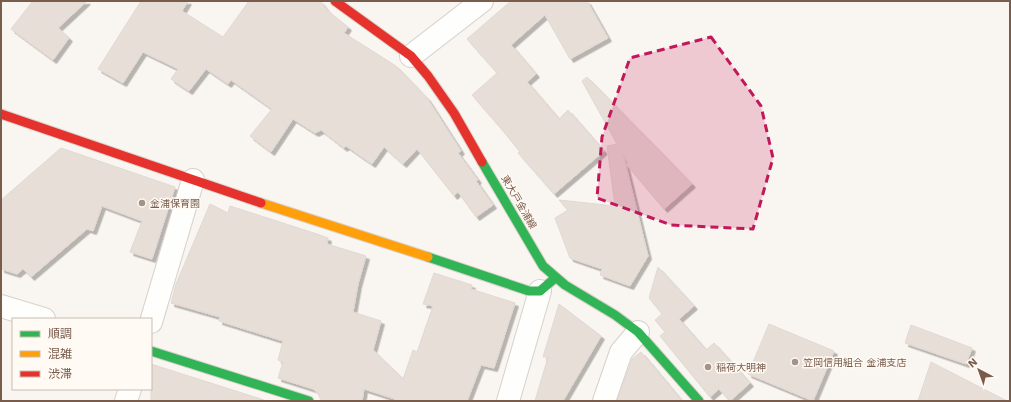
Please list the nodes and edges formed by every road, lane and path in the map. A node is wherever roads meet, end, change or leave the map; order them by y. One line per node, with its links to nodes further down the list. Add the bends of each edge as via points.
1 (335, 1): 3 (street, 東大戸金浦線)
2 (482, 1): 3 (street)
3 (411, 56): 6 (street, 東大戸金浦線, via 454,113 543,266)
4 (1, 114): 5 (street)
5 (193, 180): 6 (street, via 529,291); 9 (street)
6 (547, 284): 10 (street, 東大戸金浦線, via 568,289 588,299); 15 (street)
7 (1, 306): 8 (street)
8 (41, 318)
9 (152, 319)
10 (638, 332): 16 (street, via 621,352); 17 (street, 東大戸金浦線)
11 (152, 351): 14 (street)
12 (130, 390): 13 (street)
13 (126, 401)
14 (310, 401)
15 (508, 401)
16 (604, 401)
17 (700, 401)

